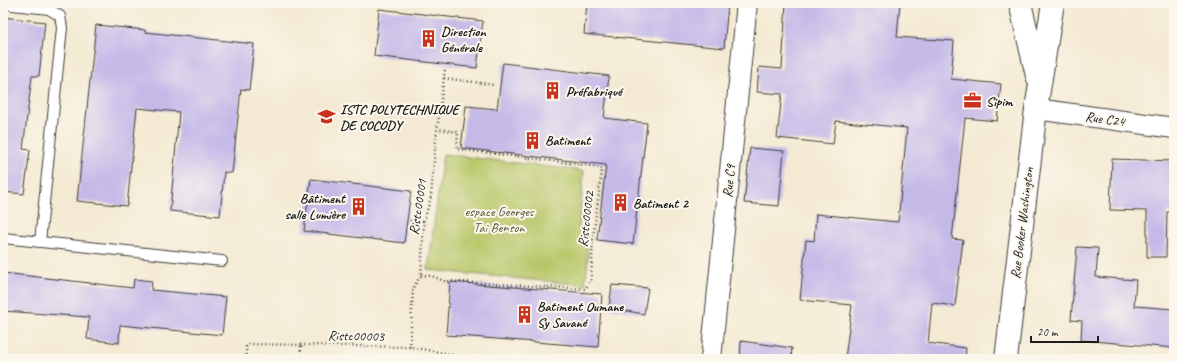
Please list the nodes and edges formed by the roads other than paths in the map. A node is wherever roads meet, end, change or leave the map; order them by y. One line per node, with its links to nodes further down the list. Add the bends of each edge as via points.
1 (747, 3): 11 (street, Rue C9)
2 (1020, 3): 5 (street, Rue Booker Washington)
3 (1053, 3): 5 (street, Rue Booker Washington)
4 (3, 4): 9 (lane, via 49,9 60,16 62,28)
5 (1039, 87): 6 (street, Rue Booker Washington)
6 (1036, 109): 7 (street, Rue C24); 12 (street, Rue Booker Washington)
7 (1174, 128)
8 (3, 238): 9 (lane)
9 (40, 242): 10 (lane)
10 (222, 261)
11 (711, 359)
12 (1006, 359)

